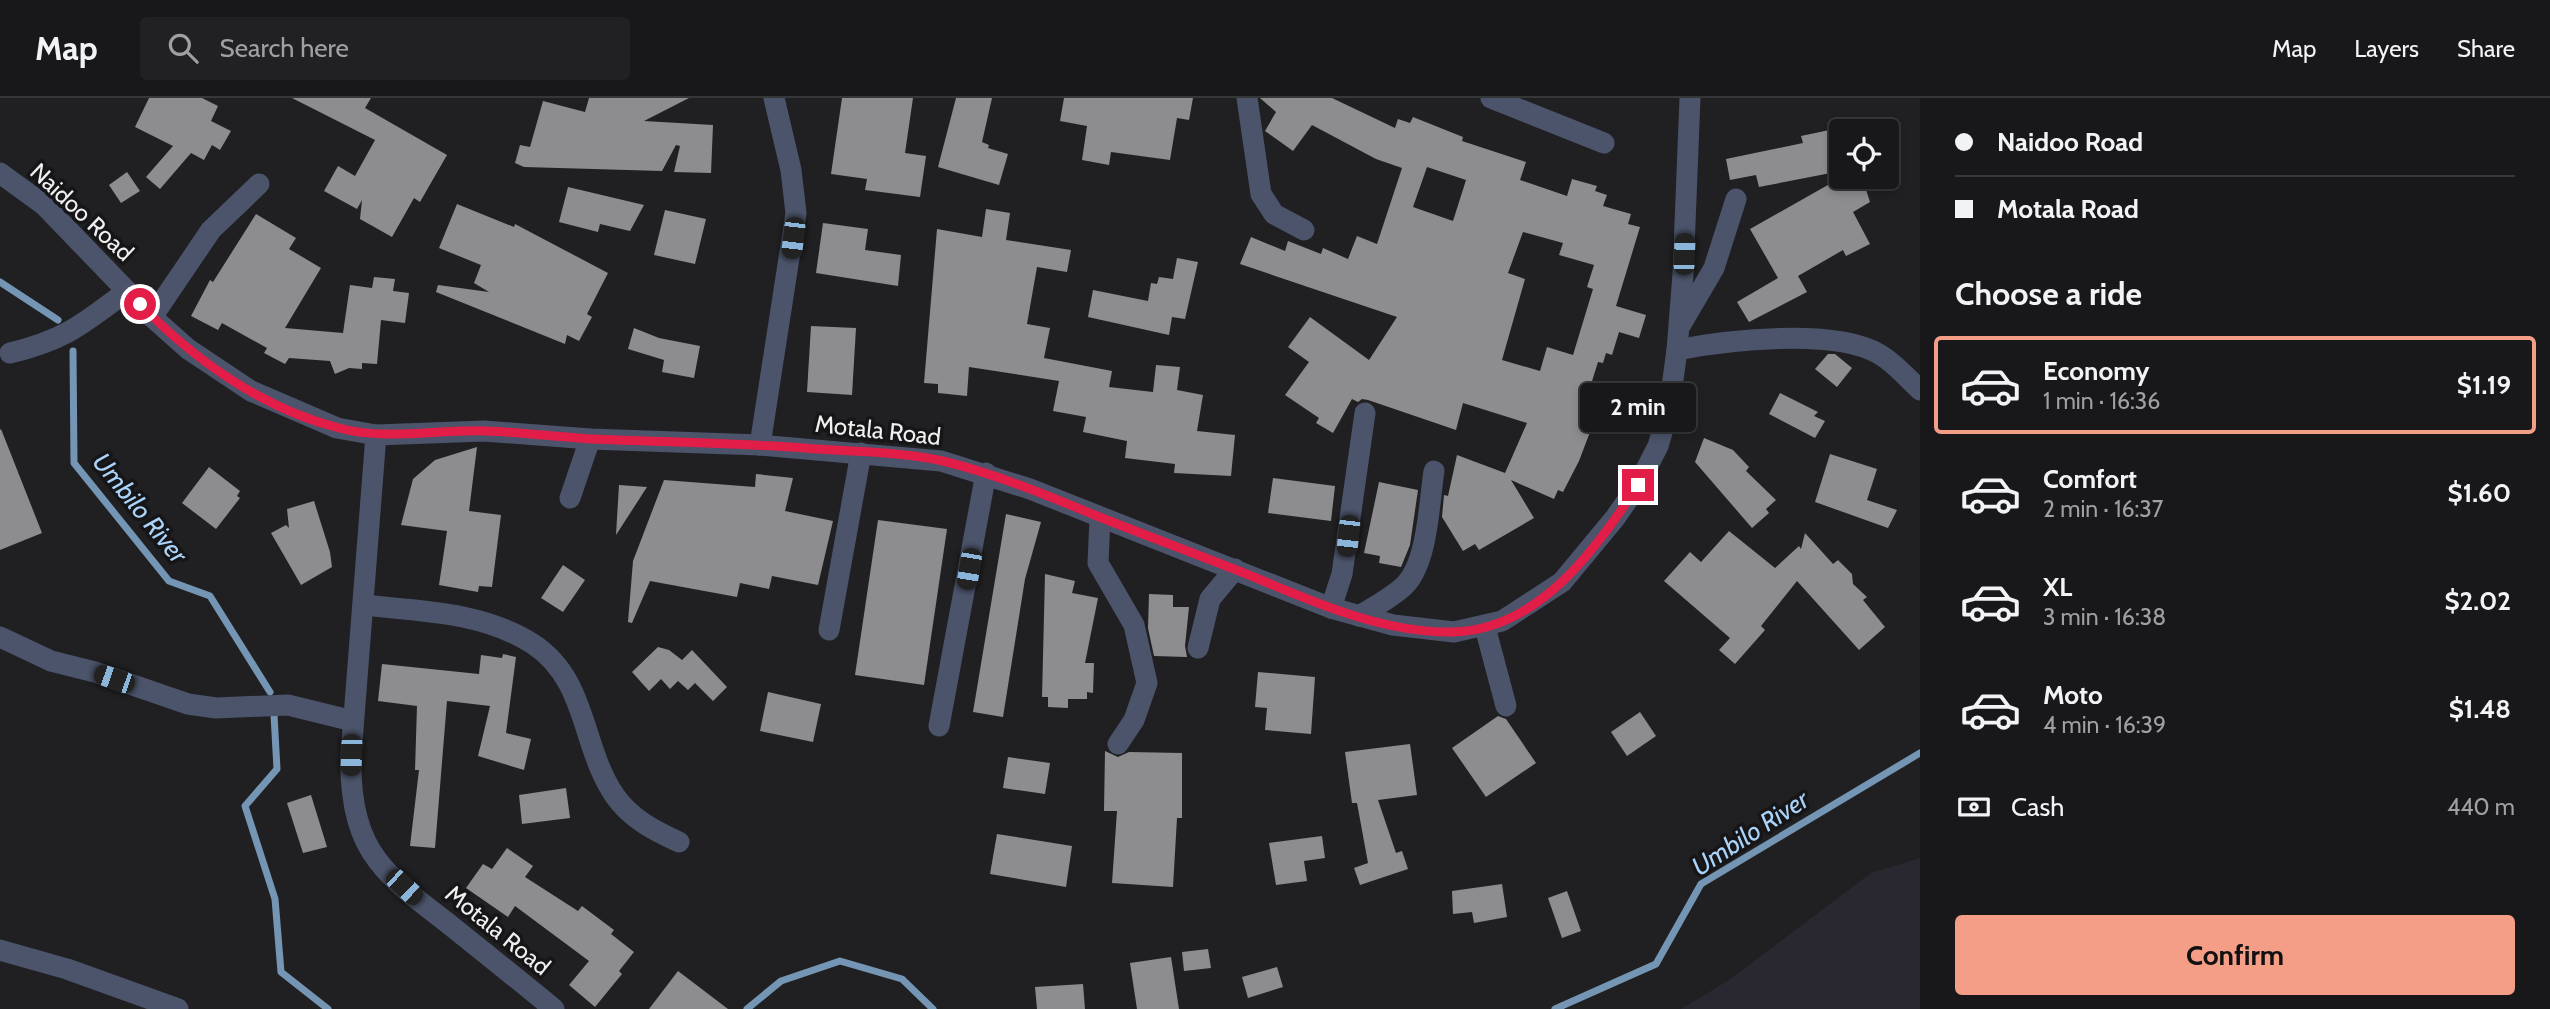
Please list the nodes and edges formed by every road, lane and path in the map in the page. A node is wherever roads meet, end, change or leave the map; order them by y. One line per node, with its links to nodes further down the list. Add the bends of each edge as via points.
1 (774, 98): 19 (street, via 796,213)
2 (1247, 98): 9 (street, via 1261,194 1274,214)
3 (1491, 98): 5 (street)
4 (1689, 98): 12 (street, Motala Road)
5 (1604, 143)
6 (0, 173): 10 (street, Naidoo Road, via 44,205)
7 (259, 184): 11 (street, via 211,230)
8 (1735, 199): 12 (street, via 1714,268)
9 (1304, 230)
10 (127, 291): 11 (street, Naidoo Road); 14 (street, via 49,344)
11 (152, 317): 17 (street, Naidoo Road, via 188,349 251,391 337,428)
12 (1679, 328): 13 (street, Motala Road)
13 (1677, 351): 15 (street, via 1730,342 1821,340 1881,355); 29 (street, Motala Road, via 1669,409 1658,446 1638,485 1562,582 1516,614)
14 (10, 353)
15 (1920, 390)
16 (1365, 413): 27 (street, via 1342,574)
17 (376, 435): 18 (street, Motala Road, via 484,430); 26 (street, Motala Road)
18 (590, 439): 19 (street, Motala Road); 23 (street)
19 (760, 445): 20 (street, Motala Road)
20 (862, 453): 22 (street, Motala Road, via 941,461); 30 (street)
21 (1434, 471): 28 (street, via 1424,540 1413,575 1388,599)
22 (986, 474): 24 (street, Motala Road); 35 (street)
23 (570, 498)
24 (1100, 517): 25 (street, Motala Road); 36 (street, via 1098,563 1134,625 1146,683 1134,720)
25 (1235, 569): 27 (street, Motala Road); 32 (street, via 1210,599)
26 (363, 606): 34 (street, Motala Road); 37 (street, via 477,620 534,645 555,663 574,690 614,796 650,829)
27 (1331, 608): 28 (street, Motala Road)
28 (1359, 617): 29 (street, Motala Road, via 1454,632)
29 (1485, 627): 33 (street)
30 (829, 630)
31 (0, 637): 34 (street, via 51,661 188,704 216,708 288,705)
32 (1198, 648)
33 (1506, 706)
34 (353, 721): 40 (street, Motala Road, via 353,802 377,861)
35 (939, 726)
36 (1118, 744)
37 (679, 842)
38 (0, 950): 39 (street)
39 (178, 1009)
40 (554, 1009)

